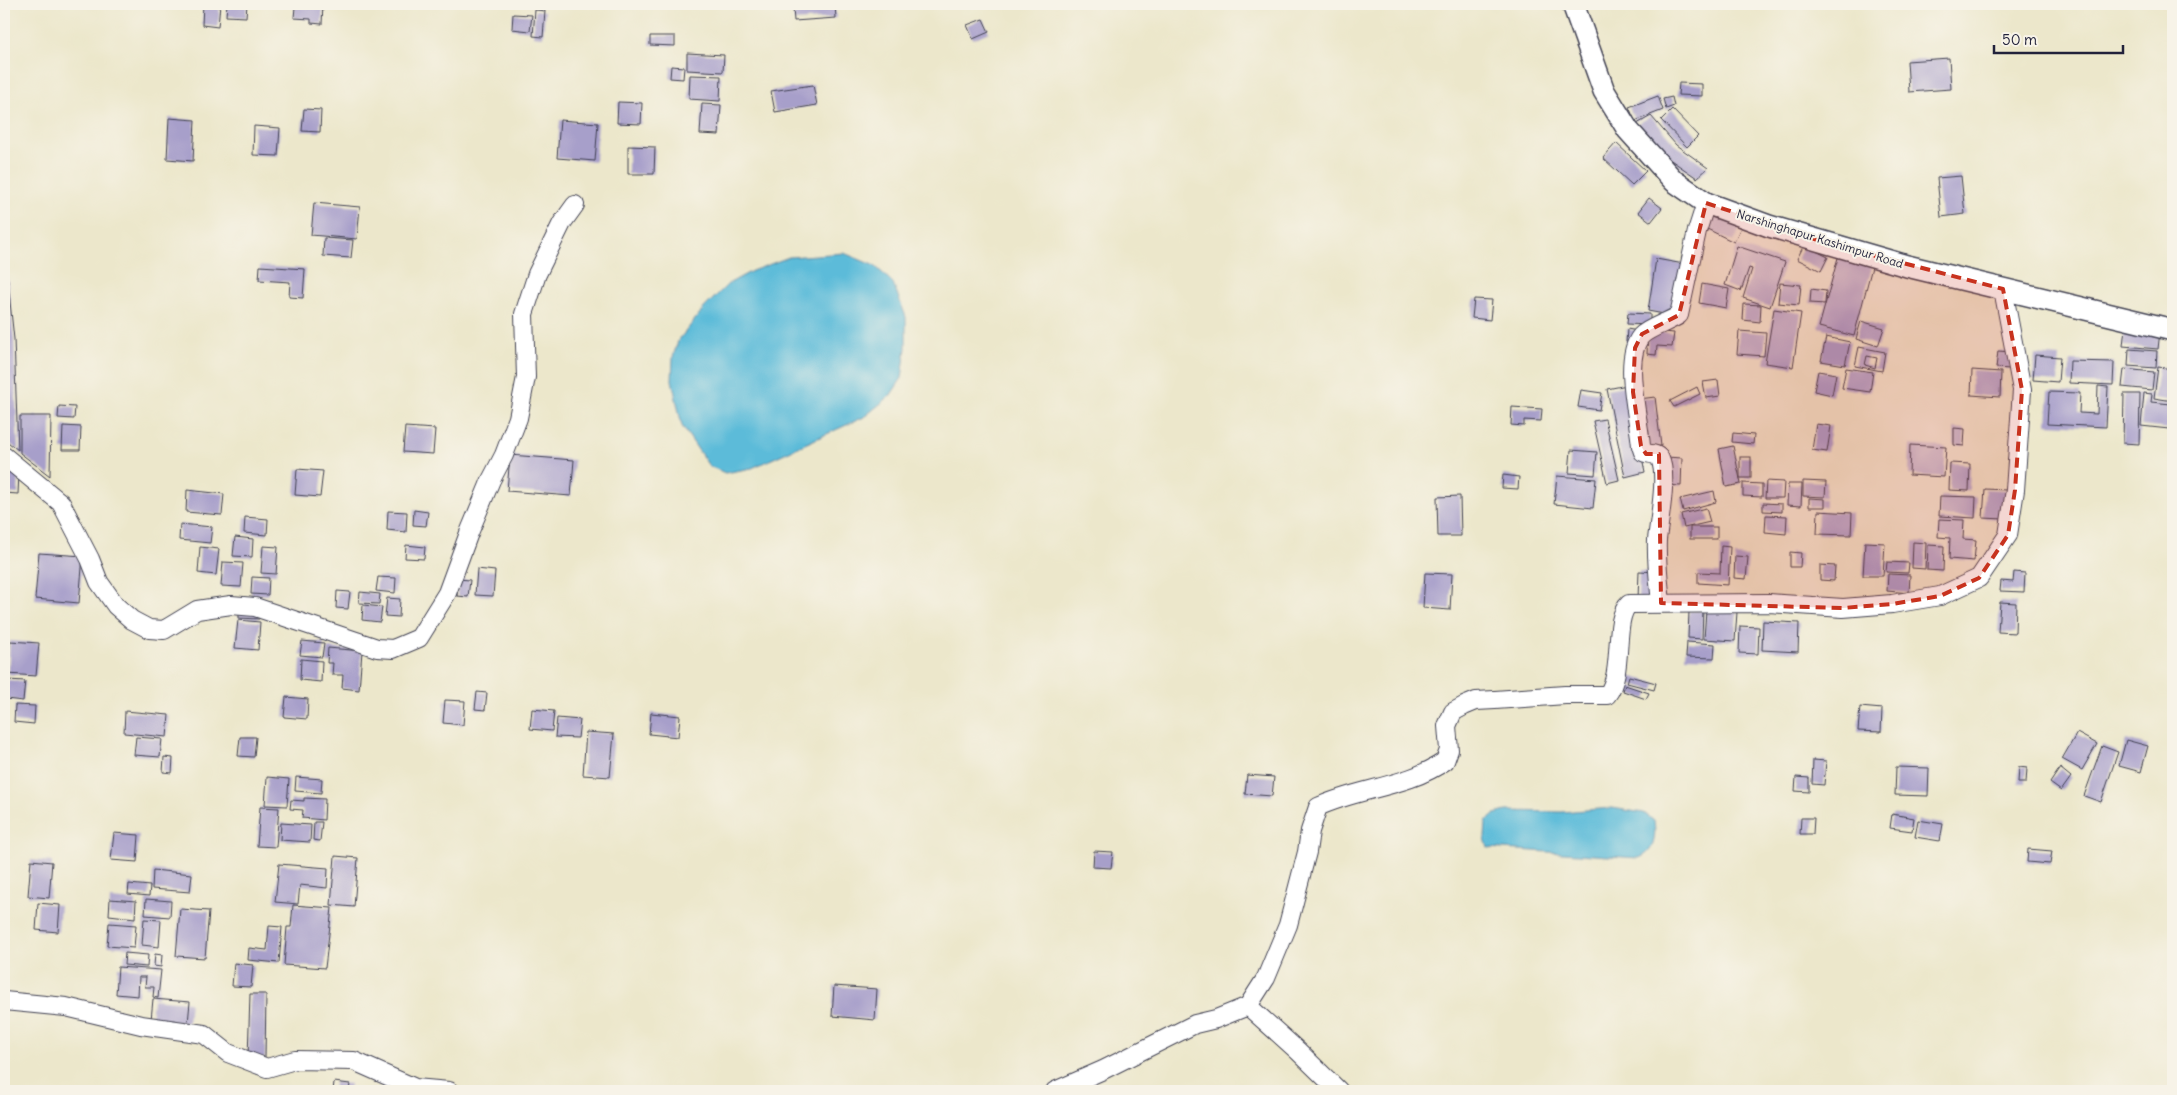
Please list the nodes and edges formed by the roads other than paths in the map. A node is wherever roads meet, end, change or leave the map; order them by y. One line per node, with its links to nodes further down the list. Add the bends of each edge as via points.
1 (1573, 4): 2 (main road, Narshinghapur Kashimpur Road, via 1604,91 1628,130 1674,181)
2 (1706, 203): 4 (main road, Narshinghapur Kashimpur Road, via 1826,243); 7 (street, via 1679,315 1642,334 1635,348 1633,392 1641,446 1643,452 1660,459 1662,475 1657,542)
3 (575, 204): 6 (street, via 562,223 538,274 524,314 526,377 518,418 504,455 447,593 419,638 393,650 377,648 255,607 231,605 197,610 164,630 149,629 116,606 99,582 61,503)
4 (2003, 289): 5 (main road, Narshinghapur Kashimpur Road); 7 (street, via 2022,390 2015,490 2008,535 1980,578 1940,596 1882,605 1843,608 1768,603)
5 (2173, 330)
6 (4, 456)
7 (1661, 603): 9 (street, via 1629,604 1622,613 1616,671 1608,696 1565,695 1476,701 1453,712 1447,726 1449,750 1445,761 1414,776 1336,798 1318,807 1288,924 1266,978)
8 (4, 1001): 10 (street, via 66,1007 141,1025 204,1034 228,1053 267,1068 295,1060 354,1061 415,1088)
9 (1248, 1006): 11 (street, via 1195,1024); 12 (street)
10 (449, 1091)
11 (1055, 1091)
12 (1339, 1091)

